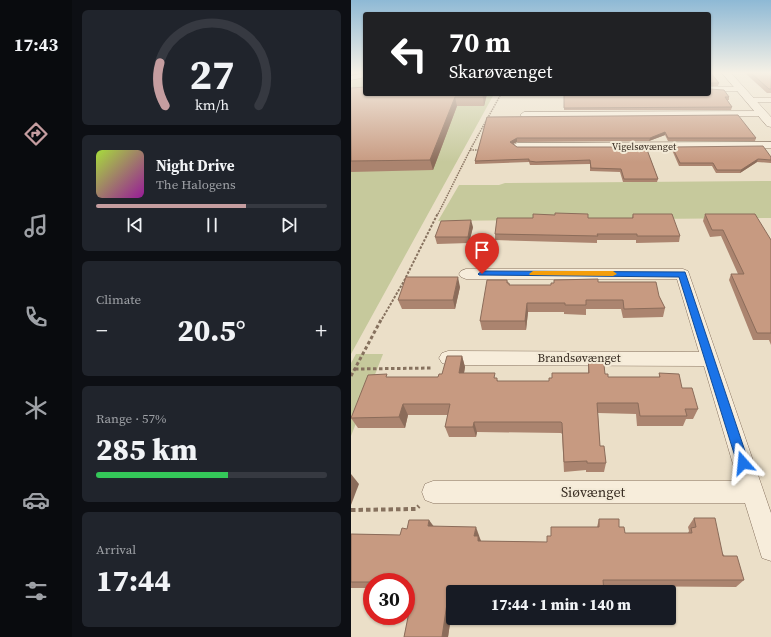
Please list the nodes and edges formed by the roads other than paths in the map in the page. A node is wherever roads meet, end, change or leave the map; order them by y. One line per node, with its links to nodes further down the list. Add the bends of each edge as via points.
1 (753, 103): 2 (street)
2 (763, 114): 3 (street); 4 (street)
3 (524, 115)
4 (771, 124)
5 (771, 145): 6 (street, Vigelsøvænget)
6 (517, 146)
7 (466, 274): 9 (street, via 683,274)
8 (448, 358): 9 (street, Brandsøvænget)
9 (710, 359): 11 (street)
10 (433, 492): 11 (street, Siøvænget)
11 (753, 492): 12 (street)
12 (766, 516): 13 (street)
13 (771, 550)

